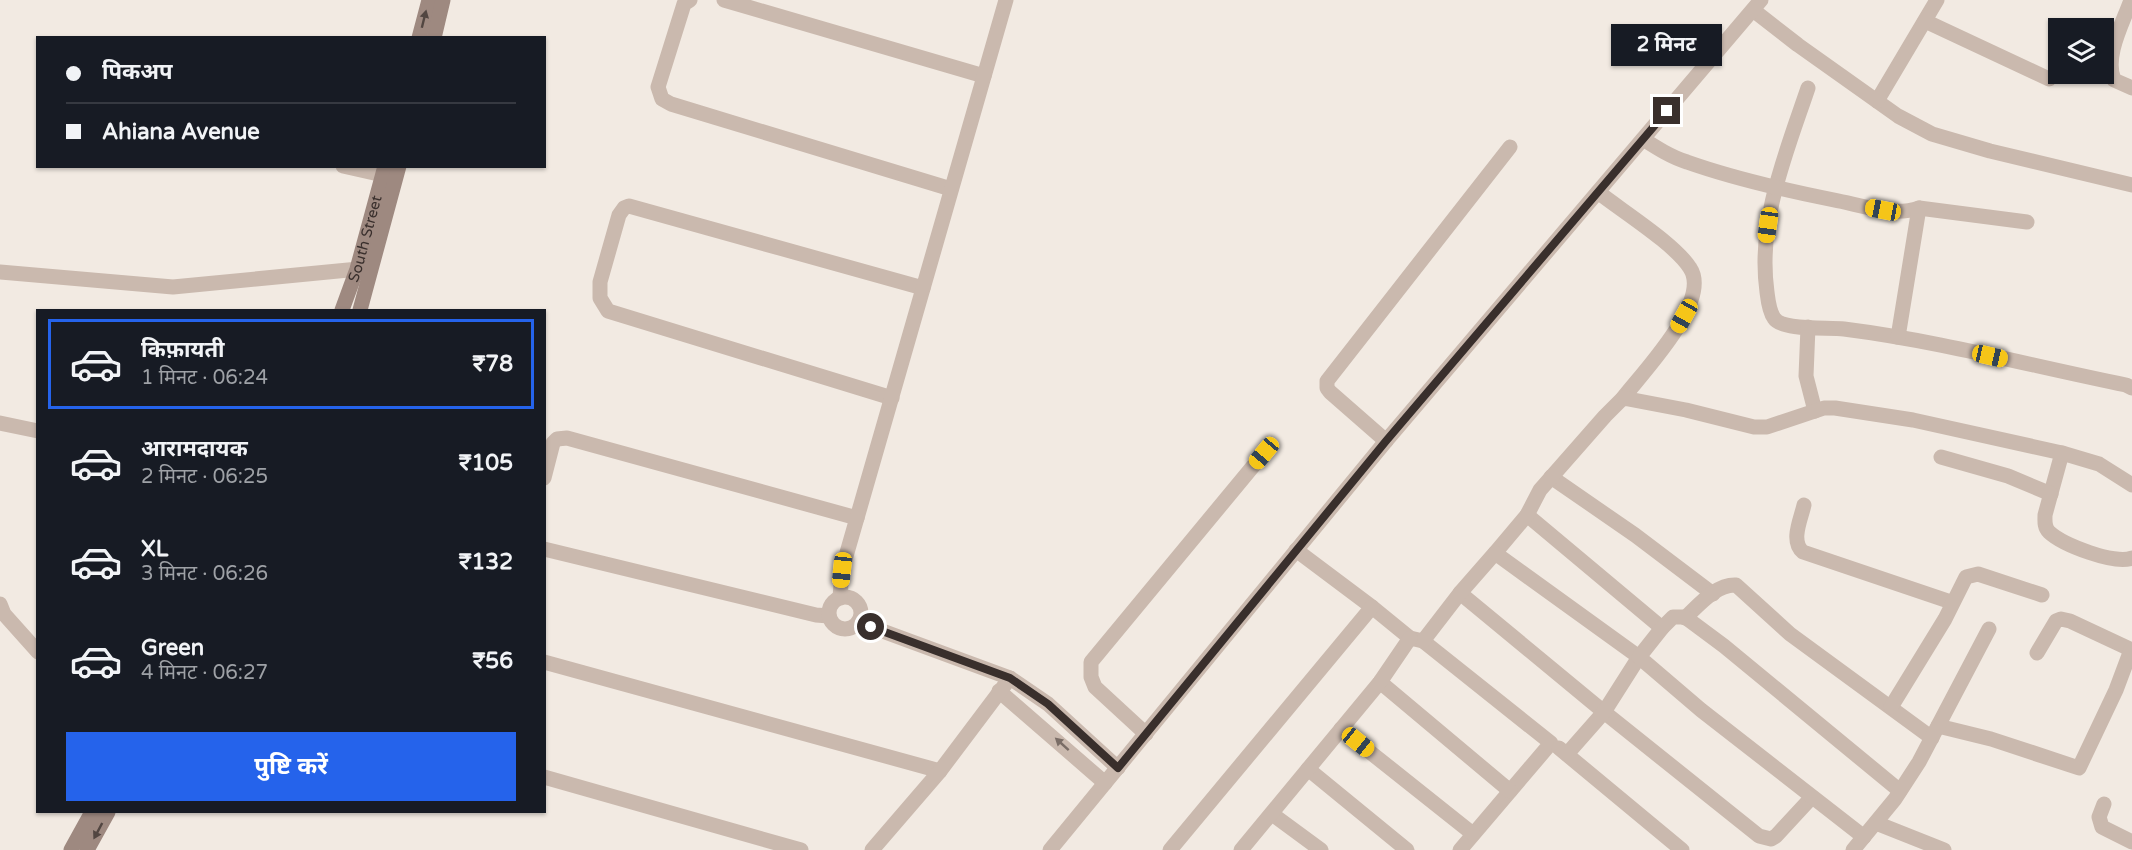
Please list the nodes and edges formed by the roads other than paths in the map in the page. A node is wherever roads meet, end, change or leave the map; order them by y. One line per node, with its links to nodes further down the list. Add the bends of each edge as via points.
1 (429, 0): 10 (street, one-way to 1)
2 (443, 0): 11 (street)
3 (690, 0): 24 (street, via 684,4 658,87 662,99)
4 (724, 0): 12 (street)
5 (1006, 0): 12 (street)
6 (1937, 0): 9 (street)
7 (2129, 1): 15 (street, via 2111,73 2114,81)
8 (1757, 5): 16 (street, via 1798,45); 17 (street)
9 (1925, 21): 13 (street); 16 (street)
10 (420, 36)
11 (434, 36)
12 (984, 76): 24 (street)
13 (2048, 80)
14 (1808, 88): 23 (street)
15 (2132, 88)
16 (1877, 101): 22 (street, via 1932,134)
17 (1643, 139): 23 (street, via 1687,162); 25 (street)
18 (1510, 147): 41 (street, via 1328,381 1330,392)
19 (359, 168): 21 (street)
20 (398, 168): 28 (street)
21 (384, 171): 28 (street, South Street)
22 (2132, 185)
23 (1776, 188): 26 (street, via 1883,210 1908,212); 33 (street, via 1765,244 1770,310 1778,323)
24 (951, 189): 30 (street)
25 (1598, 192): 37 (street, via 1674,250 1694,276 1692,302); 41 (street)
26 (1919, 208): 27 (street); 34 (street)
27 (2026, 222)
28 (364, 269): 29 (street, via 173,287); 31 (street, South Street); 32 (street)
29 (0, 272)
30 (923, 288): 36 (street); 36 (street, via 629,206 619,215 600,282 600,298 608,311)
31 (343, 309)
32 (360, 309)
33 (1808, 327): 34 (street); 38 (street, via 1806,376)
34 (1898, 338): 35 (street)
35 (2132, 388)
36 (892, 398): 51 (street)
37 (1623, 398): 38 (street, via 1754,427 1774,425); 46 (street)
38 (1815, 411): 43 (street, via 1835,408 1913,420)
39 (0, 423): 40 (street)
40 (36, 431)
41 (1386, 441): 53 (street)
42 (1264, 453): 82 (street, via 1091,662 1095,687)
43 (2062, 453): 47 (street, via 2099,464); 48 (street)
44 (1941, 457): 48 (street, via 2008,476)
45 (546, 470): 51 (street, via 553,443 567,438)
46 (1551, 477): 50 (street); 57 (street)
47 (2132, 484)
48 (2050, 494): 55 (street, via 2044,524 2047,531 2114,560)
49 (1804, 505): 60 (street, via 1797,536 1803,552)
50 (1527, 515): 54 (street); 66 (street)
51 (857, 518): 59 (street, via 842,570)
52 (546, 549): 63 (street)
53 (1296, 550): 61 (street); 82 (street)
54 (1495, 552): 56 (street); 73 (street)
55 (2132, 558)
56 (1460, 593): 69 (street); 79 (street)
57 (1713, 594): 64 (street); 78 (street, via 1736,585 1790,634)
58 (2042, 595): 60 (street, via 1978,574 1966,577)
59 (840, 598): 63 (street, via 831,605); 65 (street, via 856,601 861,611)
60 (1952, 602): 78 (street)
61 (1372, 607): 69 (street); 106 (street)
62 (2, 609): 68 (street); 70 (street)
63 (829, 616): 65 (street, via 841,628)
64 (1685, 618): 66 (street, via 1673,617); 91 (street)
65 (858, 622): 75 (street)
66 (1662, 628): 73 (street)
67 (1989, 629): 81 (street)
68 (0, 630)
69 (1416, 640): 76 (street); 83 (street)
70 (36, 650)
71 (2131, 650): 72 (street, via 2061,620 2056,621); 81 (street, via 2079,768 1991,739)
72 (2037, 653)
73 (1639, 657): 79 (street); 92 (street)
74 (546, 663): 87 (street)
75 (1010, 678): 77 (street); 85 (street, via 1048,704)
76 (1380, 682): 80 (street); 90 (street)
77 (999, 691): 87 (street); 89 (street, one-way to 77)
78 (1891, 707): 81 (street)
79 (1604, 712): 84 (street); 92 (street, via 1759,836 1776,836)
80 (1341, 729): 86 (street); 98 (street)
81 (1935, 732): 91 (street)
82 (1146, 734): 85 (street)
83 (1551, 743): 84 (street); 90 (street)
84 (1567, 754): 111 (street)
85 (1118, 768): 89 (street)
86 (1308, 769): 96 (street); 109 (street)
87 (940, 771): 104 (street)
88 (546, 778): 103 (street)
89 (1105, 783): 105 (street)
90 (1510, 791): 98 (street)
91 (1900, 791): 97 (street)
92 (1812, 797): 99 (street)
93 (2104, 804): 100 (street, via 2099,817 2102,827)
94 (91, 813): 101 (street)
95 (107, 813): 102 (street, one-way to 102)
96 (1272, 814): 107 (street); 108 (street)
97 (1876, 823): 99 (street); 113 (street)
98 (1473, 834): 110 (street)
99 (1864, 837): 112 (street)
100 (2132, 842)
101 (71, 850)
102 (87, 850)
103 (801, 850)
104 (872, 850)
105 (1050, 850)
106 (1170, 850)
107 (1241, 850)
108 (1320, 850)
109 (1407, 850)
110 (1460, 850)
111 (1683, 850)
112 (1853, 850)
113 (1944, 850)

